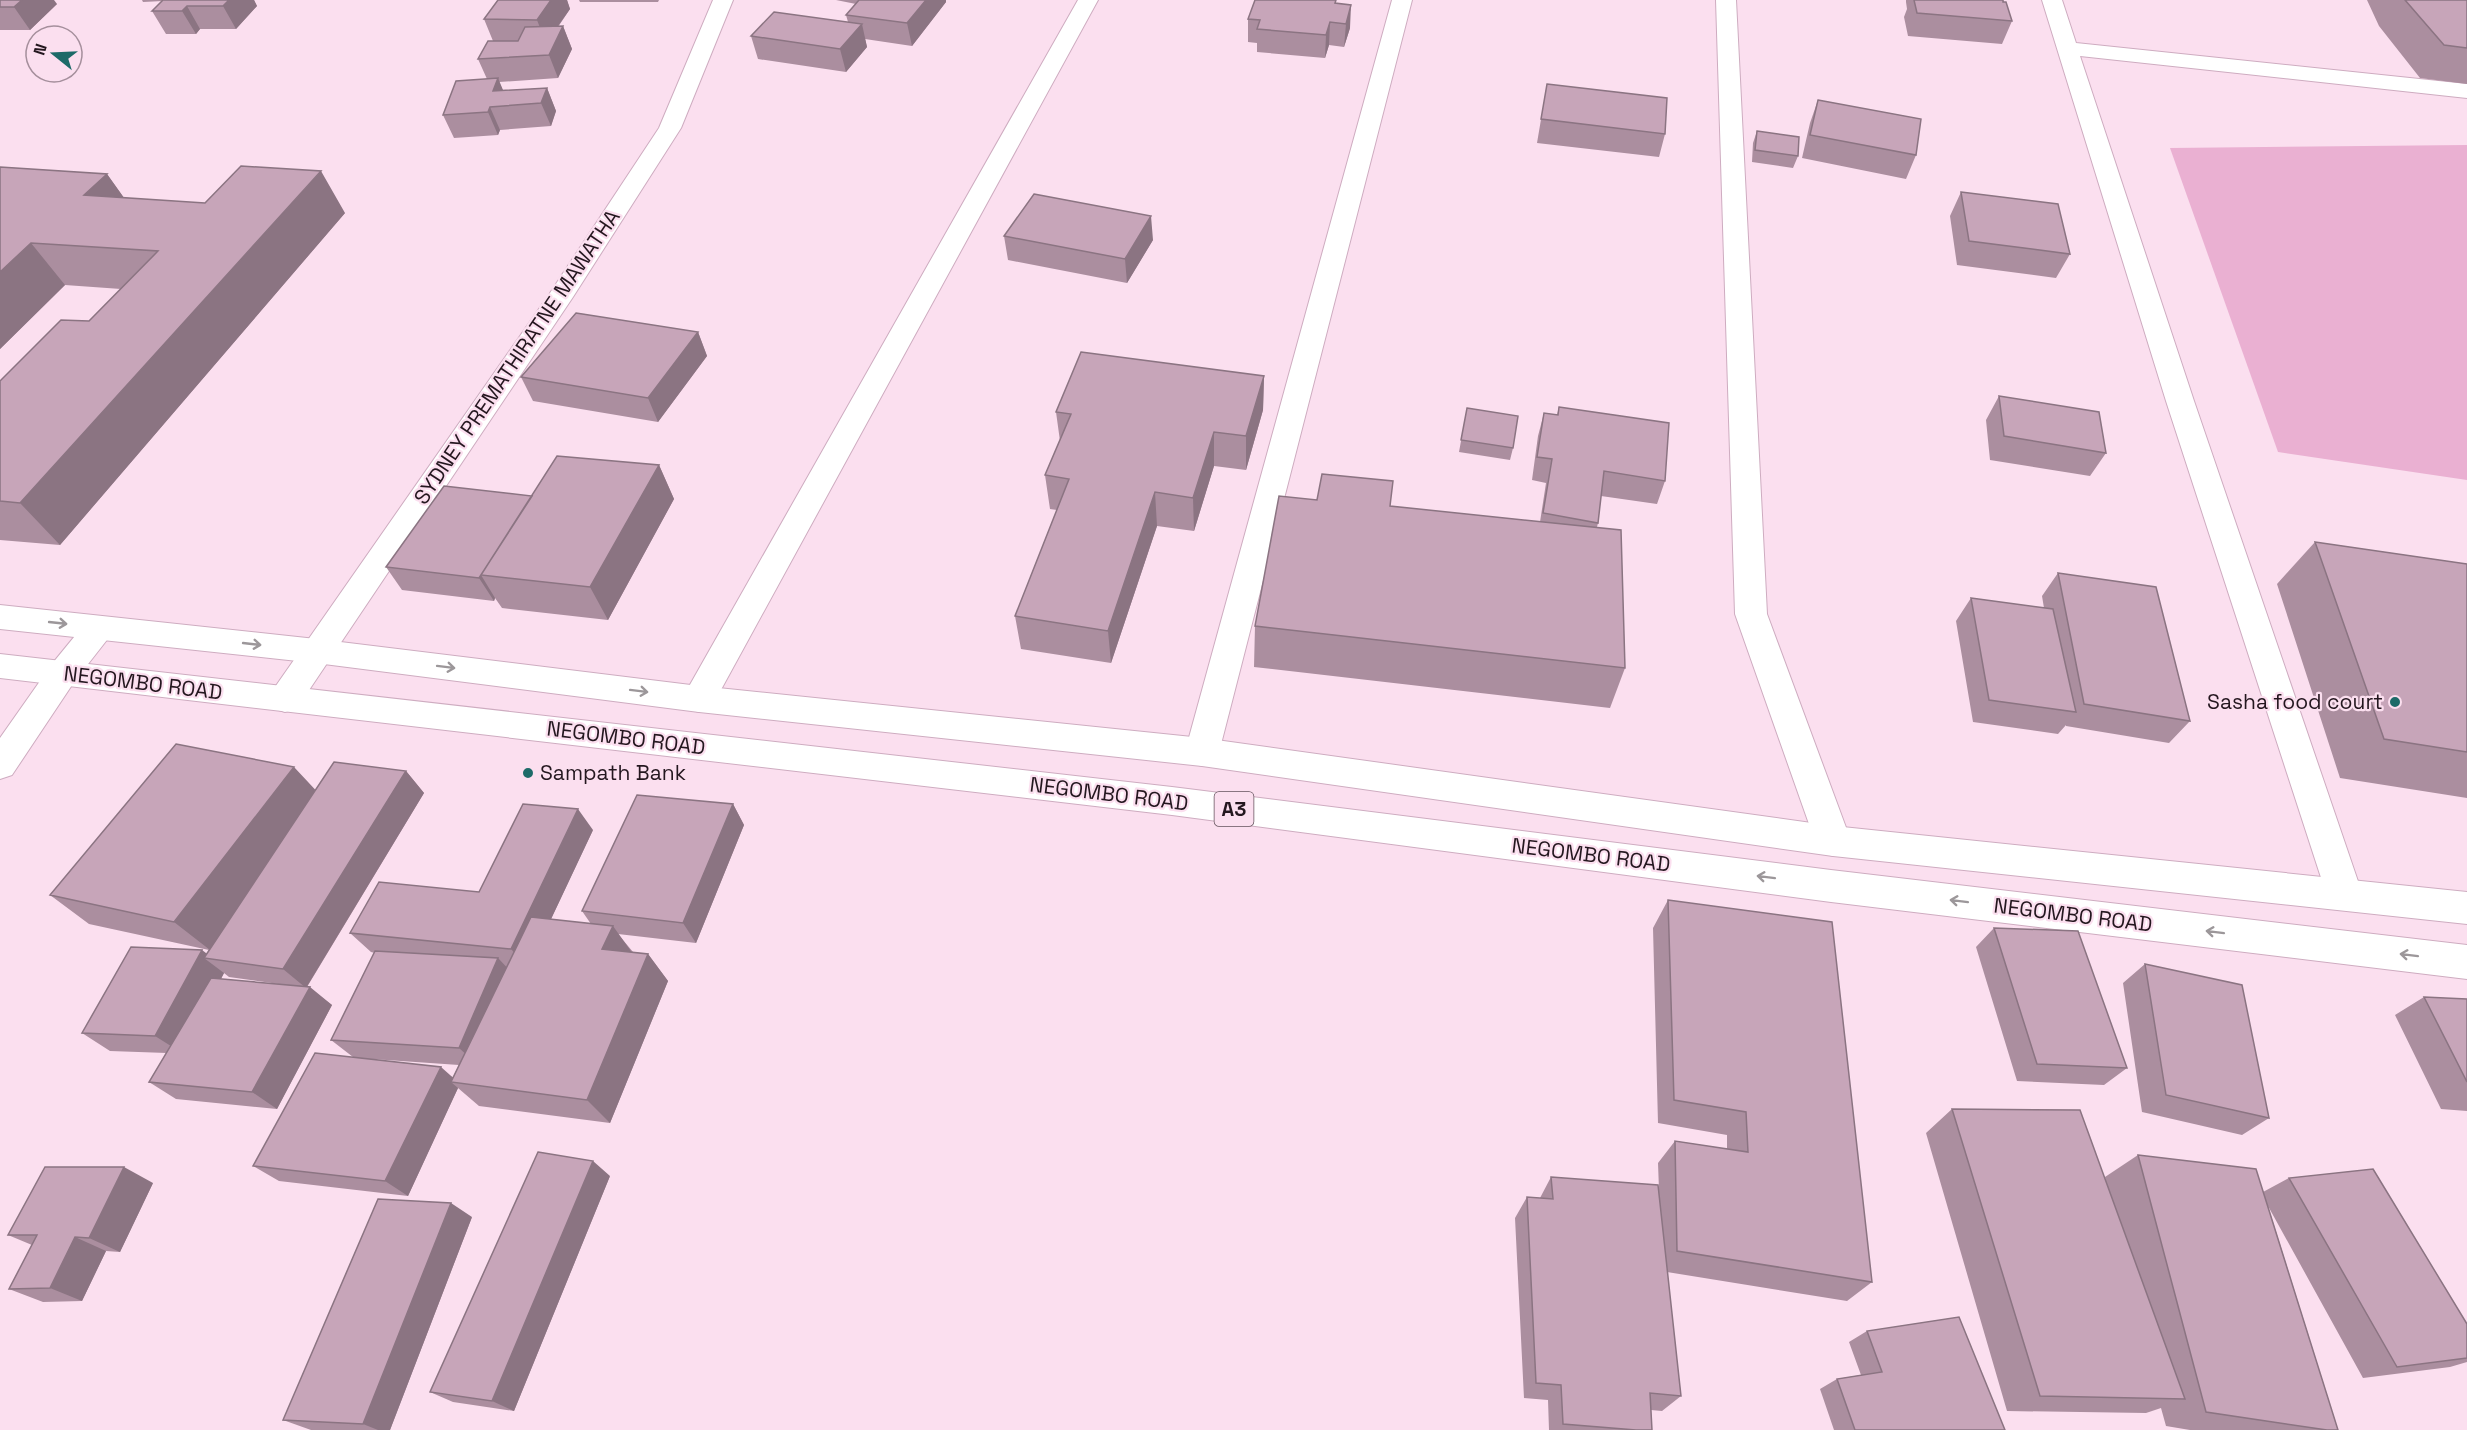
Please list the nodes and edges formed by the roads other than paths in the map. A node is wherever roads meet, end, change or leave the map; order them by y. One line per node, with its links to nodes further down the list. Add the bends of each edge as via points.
1 (723, 0): 10 (main road, SYDNEY PREMATHIRATNE MAWATHA, via 670,128 560,297)
2 (1088, 0): 14 (main road)
3 (1402, 0): 15 (main road)
4 (1726, 0): 17 (main road, via 1751,614)
5 (2052, 0): 6 (main road)
6 (2066, 48): 7 (main road); 18 (main road)
7 (2467, 91)
8 (0, 616): 9 (main road, one-way to 9)
9 (99, 628): 10 (main road, one-way to 10); 12 (main road)
10 (316, 651): 13 (main road, SYDNEY PREMATHIRATNE MAWATHA); 14 (main road, one-way to 14)
11 (0, 666): 12 (main road, NEGOMBO ROAD / A3)
12 (63, 673): 13 (main road, NEGOMBO ROAD / A3); 16 (main road)
13 (285, 699): 20 (main road, NEGOMBO ROAD / A3, one-way to 13, via 1160,800)
14 (699, 699): 15 (main road)
15 (1202, 752): 17 (main road)
16 (0, 765)
17 (1833, 841): 18 (main road)
18 (2344, 893): 19 (main road)
19 (2467, 908)
20 (2467, 962)

